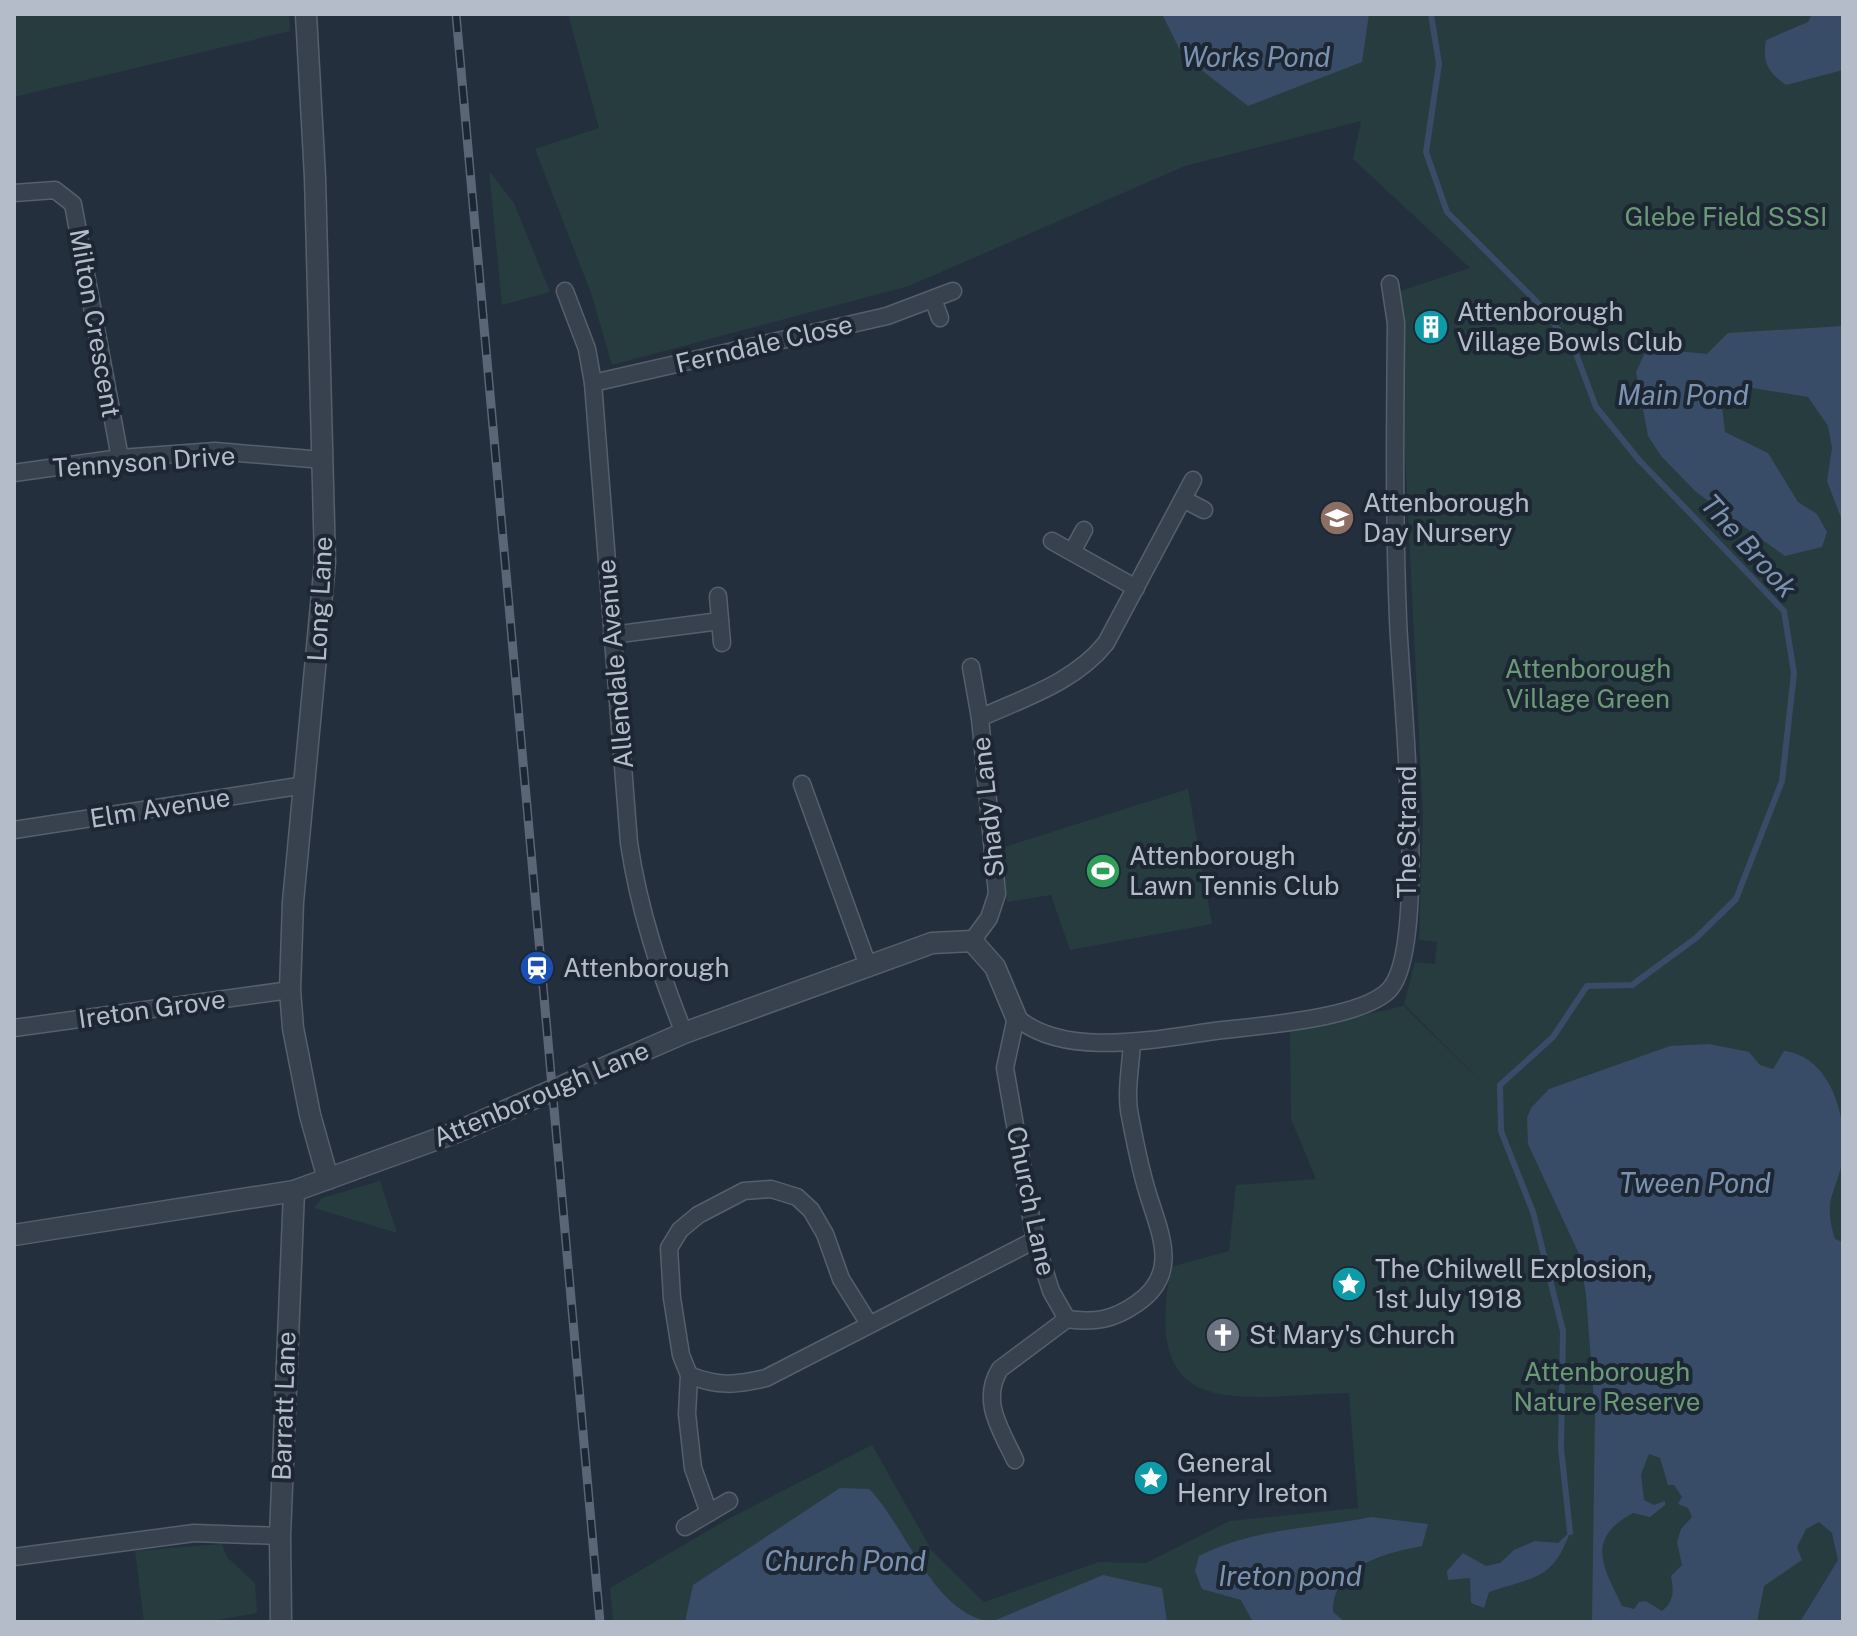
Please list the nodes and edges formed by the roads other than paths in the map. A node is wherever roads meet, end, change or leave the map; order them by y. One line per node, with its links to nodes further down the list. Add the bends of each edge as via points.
1 (306, 14): 10 (street, Long Lane)
2 (14, 193): 9 (street, Milton Crescent, via 55,190 73,204)
3 (1390, 284): 34 (street, The Strand, via 1396,323 1398,620 1411,817 1399,975 1381,998 1314,1018)
4 (565, 291): 8 (street, Allendale Avenue, via 587,349)
5 (953, 291): 6 (street, Ferndale Close)
6 (933, 299): 7 (street); 8 (street, Ferndale Close, via 887,316)
7 (940, 318)
8 (593, 383): 21 (street, Allendale Avenue)
9 (120, 458): 10 (street, Tennyson Drive, via 215,451); 11 (street, Tennyson Drive)
10 (323, 460): 25 (street, Long Lane, via 323,592)
11 (14, 473)
12 (1193, 480): 13 (street)
13 (1183, 499): 14 (street); 18 (street)
14 (1204, 510)
15 (1084, 530): 17 (street)
16 (1052, 541): 17 (street)
17 (1072, 552): 18 (street)
18 (1136, 588): 24 (street, via 1092,660)
19 (718, 596): 20 (street)
20 (720, 621): 21 (street); 22 (street)
21 (612, 635): 33 (street, Allendale Avenue, via 637,895)
22 (722, 643)
23 (971, 667): 24 (street, Shady Lane)
24 (980, 718): 28 (street, Shady Lane, via 997,894 989,918)
25 (305, 785): 27 (street, Elm Avenue); 30 (street, Long Lane)
26 (809, 791): 29 (street)
27 (14, 830)
28 (972, 941): 29 (street, Attenborough Lane, via 932,943); 31 (street, via 995,967)
29 (867, 963): 33 (street, Attenborough Lane)
30 (290, 990): 32 (street, Ireton Grove); 35 (street, Long Lane, via 310,1115)
31 (1016, 1017): 34 (street, The Strand, via 1045,1036); 38 (street, Church Lane, via 1005,1068)
32 (14, 1028)
33 (684, 1033): 35 (street, Attenborough Lane, via 457,1132)
34 (1132, 1042): 39 (street, via 1128,1111 1165,1244 1162,1269 1144,1299 1119,1315 1099,1321)
35 (328, 1179): 36 (street, Attenborough Lane)
36 (294, 1191): 37 (street, Attenborough Lane); 46 (street, Barratt Lane)
37 (14, 1235)
38 (1035, 1240): 39 (street, Church Lane, via 1051,1291); 40 (street)
39 (1067, 1319): 42 (street, via 1000,1369 993,1381 992,1411)
40 (869, 1324): 41 (street, via 766,1378 730,1386); 41 (street, via 841,1279 811,1210 797,1197 771,1189 744,1191 698,1215 669,1248 681,1355)
41 (689, 1375): 44 (street, via 693,1468)
42 (1015, 1460)
43 (729, 1501): 44 (street)
44 (709, 1513): 45 (street)
45 (685, 1527)
46 (280, 1536): 47 (street, via 194,1533); 48 (street, Barratt Lane)
47 (14, 1557)
48 (281, 1622)

